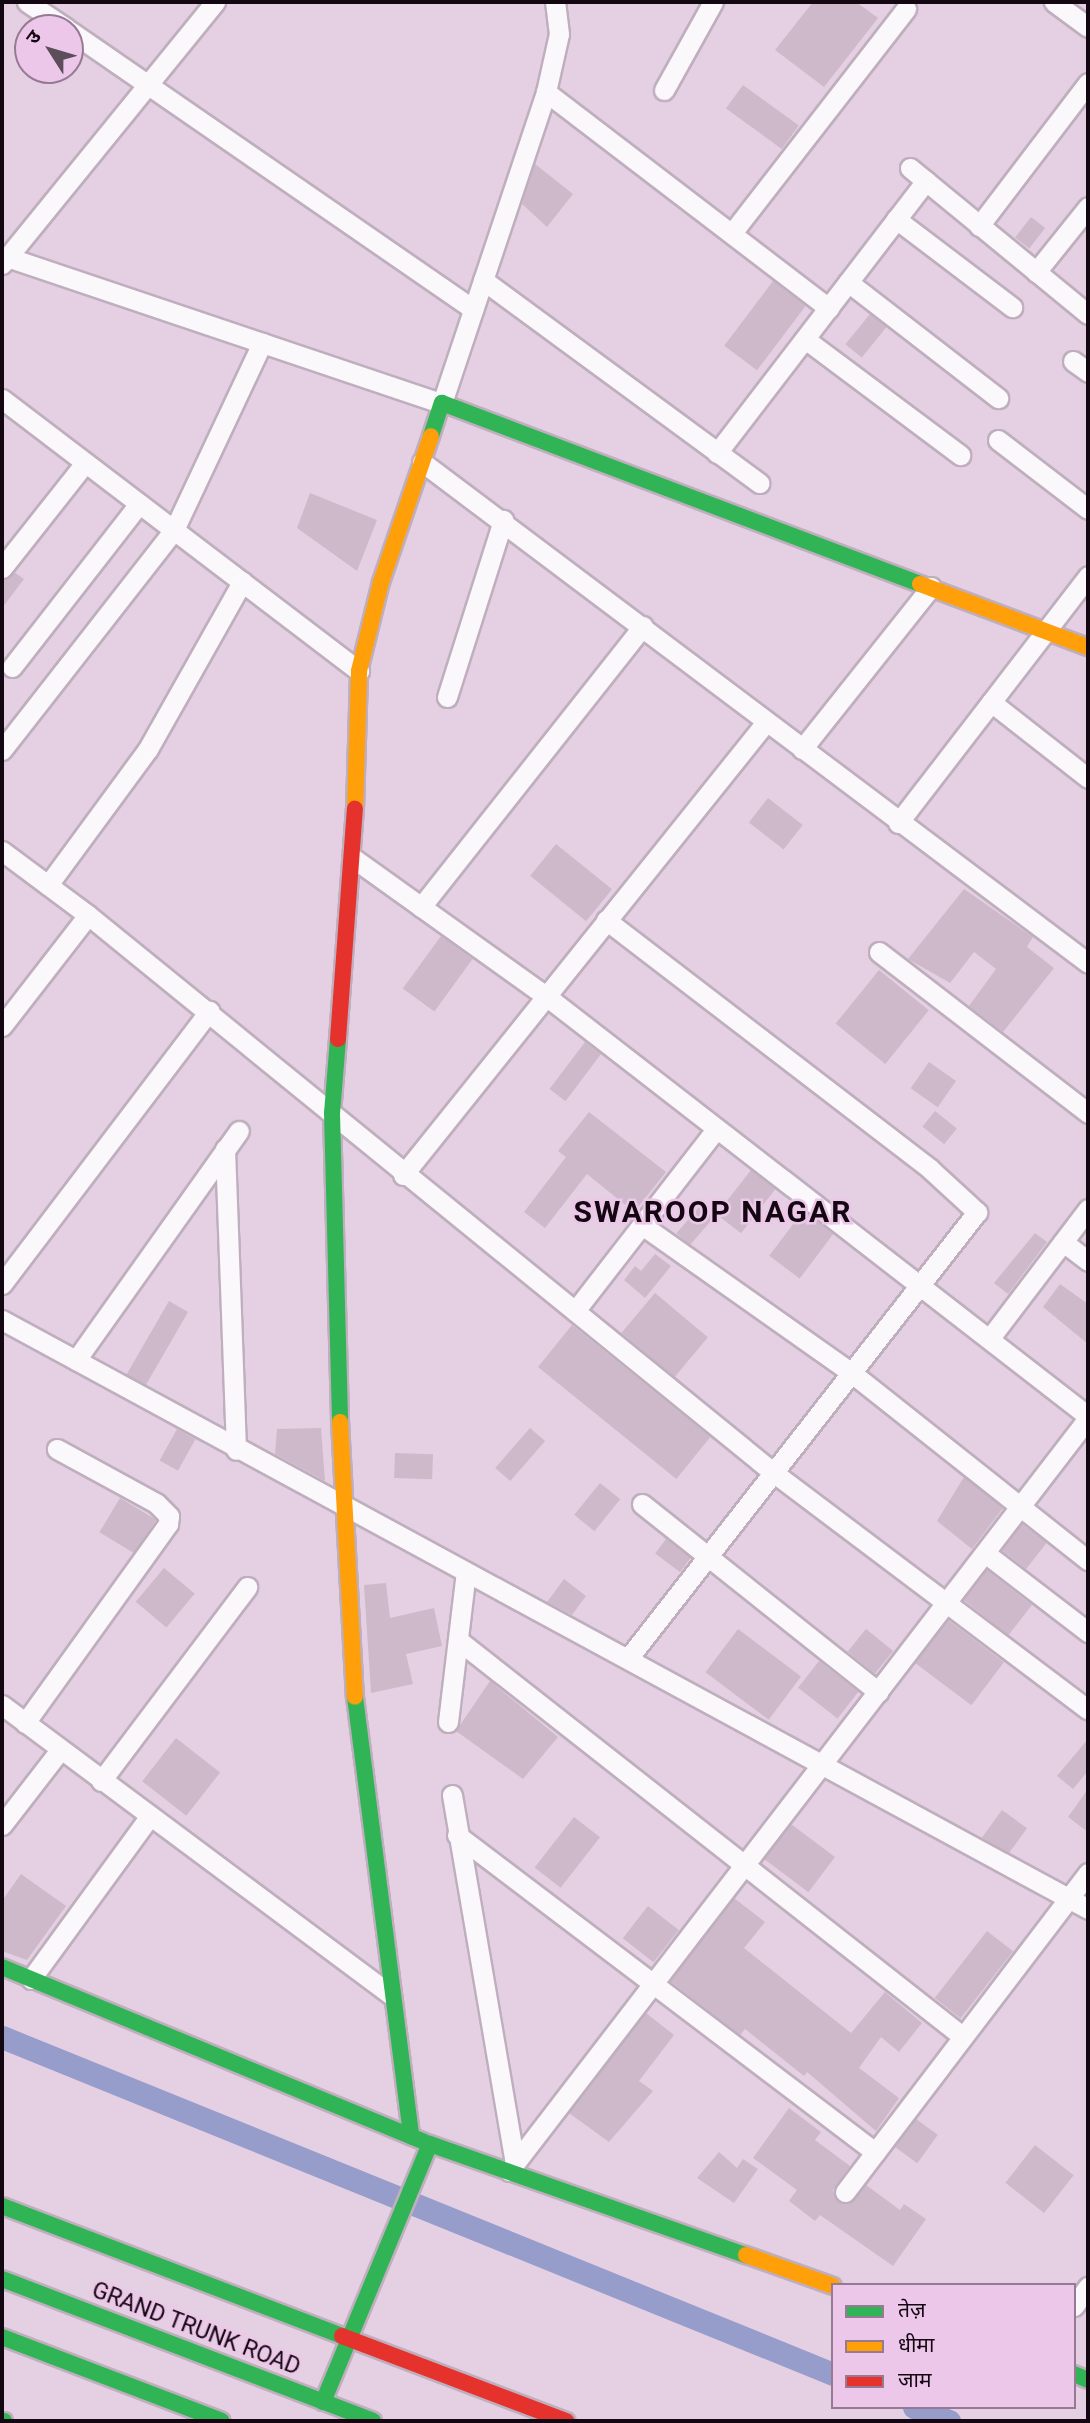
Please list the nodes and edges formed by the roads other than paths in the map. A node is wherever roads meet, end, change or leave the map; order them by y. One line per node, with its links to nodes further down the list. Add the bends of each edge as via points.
1 (27, 2): 7 (street)
2 (215, 2): 11 (street)
3 (712, 2): 12 (street)
4 (1054, 2): 8 (street)
5 (553, 4): 13 (street, via 559,34)
6 (906, 9): 19 (street)
7 (45, 14)
8 (1088, 27)
9 (84, 40): 11 (street)
10 (1088, 83): 18 (street)
11 (150, 85): 20 (street); 26 (street)
12 (664, 90)
13 (546, 92): 19 (street); 22 (street)
14 (910, 168): 15 (street)
15 (926, 181): 17 (street); 18 (street)
16 (1088, 207): 21 (street)
17 (896, 219): 23 (street); 25 (street)
18 (979, 226): 21 (street)
19 (732, 233): 24 (street)
20 (6, 255): 29 (street)
21 (1036, 272): 27 (street)
22 (483, 280): 26 (street); 34 (street)
23 (848, 282): 24 (street); 30 (street)
24 (829, 307): 28 (street)
25 (1012, 307)
26 (473, 309): 32 (street)
27 (1088, 314)
28 (805, 339): 34 (street); 35 (street)
29 (262, 343): 32 (street); 42 (street)
30 (998, 398)
31 (2, 399): 37 (street)
32 (442, 403): 36 (main road); 46 (main road)
33 (998, 440): 40 (street)
34 (717, 453): 38 (street)
35 (960, 455)
36 (422, 462): 41 (street); 51 (main road, via 381,582)
37 (85, 463): 39 (street); 43 (street)
38 (759, 483)
39 (139, 504): 42 (street); 50 (street)
40 (1088, 509)
41 (503, 520): 47 (street); 52 (street)
42 (174, 530): 45 (street); 56 (street)
43 (2, 568)
44 (1088, 576): 48 (street)
45 (242, 582): 51 (street); 61 (street, via 148,749)
46 (931, 587): 48 (main road); 55 (street)
47 (643, 626): 54 (street); 62 (street)
48 (1046, 631): 49 (main road); 53 (street)
49 (1088, 647)
50 (12, 667)
51 (359, 671): 60 (main road)
52 (447, 697)
53 (991, 702): 57 (street); 58 (street)
54 (766, 722): 55 (street); 64 (street)
55 (802, 748): 58 (street)
56 (2, 750)
57 (1088, 778)
58 (898, 823): 66 (street)
59 (2, 850): 61 (street)
60 (354, 858): 62 (street); 70 (main road)
61 (48, 885): 63 (street)
62 (421, 907): 67 (street)
63 (88, 915): 68 (street); 69 (street)
64 (606, 920): 67 (street); 81 (street, via 976,1208 975,1217)
65 (879, 952): 71 (street)
66 (1088, 963)
67 (546, 996): 72 (street); 75 (street)
68 (209, 1011): 70 (street); 80 (street)
69 (2, 1026)
70 (332, 1113): 75 (street); 93 (main road)
71 (1088, 1113)
72 (716, 1129): 77 (street); 81 (street)
73 (239, 1131): 74 (street)
74 (225, 1149): 85 (street); 89 (street)
75 (403, 1175): 82 (street)
76 (1088, 1209): 78 (street)
77 (642, 1224): 82 (street); 86 (street)
78 (1063, 1242): 79 (street); 84 (street)
79 (1088, 1261)
80 (2, 1284)
81 (923, 1286): 84 (street); 86 (street)
82 (575, 1311): 90 (street)
83 (2, 1320): 85 (street)
84 (990, 1338): 87 (street)
85 (76, 1360): 89 (street)
86 (853, 1374): 90 (street); 92 (street)
87 (1088, 1417): 92 (street)
88 (57, 1449): 107 (street, via 156,1503 169,1516 168,1524)
89 (236, 1450): 93 (street)
90 (774, 1473): 95 (street); 99 (street)
91 (642, 1504): 95 (street)
92 (1021, 1506): 94 (street); 96 (street)
93 (342, 1509): 97 (street); 122 (main road, via 358,1744)
94 (985, 1553): 99 (street); 100 (street)
95 (707, 1556): 102 (street); 103 (street)
96 (1088, 1560)
97 (466, 1572): 101 (street); 102 (street)
98 (247, 1587): 110 (street)
99 (945, 1605): 103 (street); 105 (street)
100 (1088, 1632)
101 (458, 1640): 106 (street); 115 (street)
102 (629, 1656): 109 (street)
103 (877, 1692): 109 (street)
104 (2, 1705): 107 (street)
105 (1088, 1710)
106 (448, 1722)
107 (25, 1723): 108 (street)
108 (60, 1750): 110 (street); 113 (street)
109 (823, 1763): 115 (street); 117 (street)
110 (101, 1781): 112 (street)
111 (452, 1795): 114 (street)
112 (149, 1816): 120 (street); 122 (street)
113 (2, 1825)
114 (457, 1835): 121 (street); 127 (street)
115 (745, 1864): 121 (street); 123 (street)
116 (1088, 1873): 117 (street)
117 (1070, 1899): 118 (street); 123 (street)
118 (1088, 1909)
119 (2, 1967): 120 (main road)
120 (31, 1979): 124 (main road)
121 (653, 1984): 126 (street); 127 (street)
122 (390, 1994): 124 (main road)
123 (962, 2036): 126 (street)
124 (411, 2136): 125 (main road)
125 (430, 2144): 127 (main road); 135 (main road)
126 (874, 2152): 128 (street)
127 (512, 2167): 131 (main road)
128 (845, 2192)
129 (2, 2206): 135 (main road)
130 (2, 2279): 136 (main road, GRAND TRUNK ROAD)
131 (831, 2285)
132 (1088, 2287): 133 (street)
133 (1076, 2303)
134 (2, 2337): 137 (main road)
135 (350, 2339): 136 (main road); 139 (main road)
136 (323, 2402): 138 (main road, GRAND TRUNK ROAD)
137 (222, 2421)
138 (373, 2421)
139 (566, 2421)

